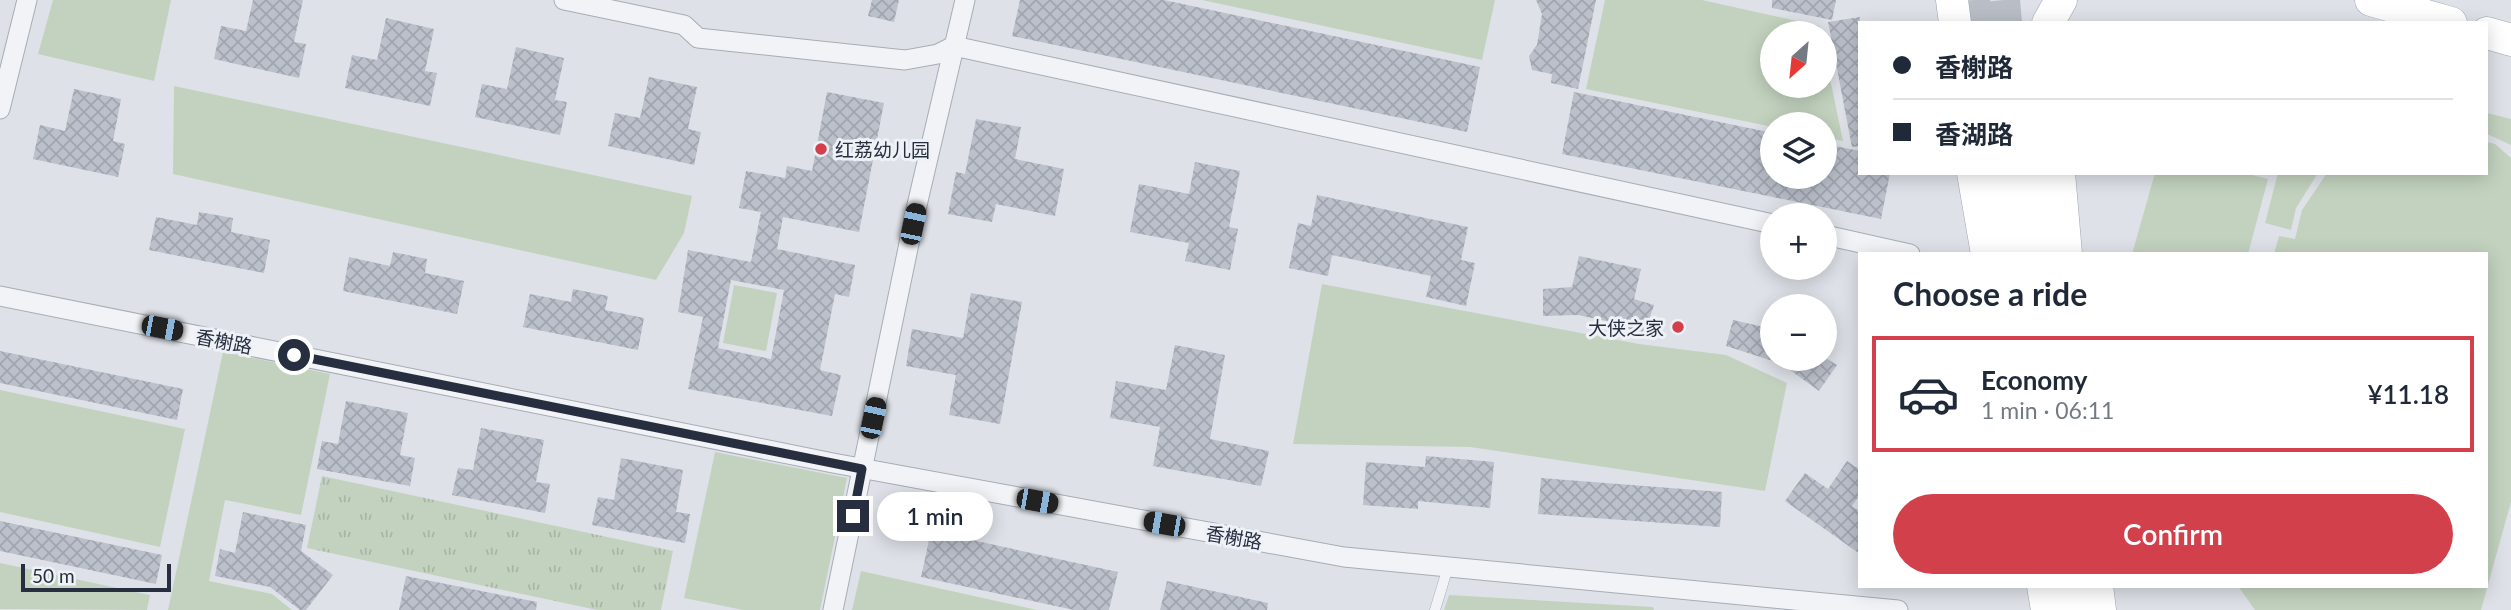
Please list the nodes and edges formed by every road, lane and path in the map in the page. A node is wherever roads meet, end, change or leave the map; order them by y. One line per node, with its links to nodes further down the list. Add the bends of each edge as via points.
1 (27, 0): 9 (street)
2 (564, 0): 8 (street, via 684,25 698,38 905,60)
3 (965, 0): 8 (street)
4 (2371, 0): 5 (main road)
5 (2444, 21)
6 (2488, 33): 7 (main road)
7 (2511, 40)
8 (954, 46): 14 (street); 22 (street)
9 (0, 109)
10 (1973, 175): 17 (main road)
11 (1999, 175): 18 (main road)
12 (2030, 175): 19 (main road)
13 (2059, 175): 20 (main road)
14 (1760, 221)
15 (1837, 238): 16 (street)
16 (1901, 252)
17 (1987, 252)
18 (2012, 252)
19 (2043, 252)
20 (2066, 252)
21 (0, 296): 22 (street, 香榭路)
22 (862, 469): 23 (street, 香榭路, via 1344,557); 28 (street)
23 (1448, 567): 29 (lane); 30 (street, 香榭路)
24 (2043, 588): 31 (main road)
25 (2066, 588): 32 (main road)
26 (2096, 588): 33 (main road)
27 (2105, 588): 34 (main road)
28 (833, 610)
29 (1435, 610)
30 (1898, 610)
31 (2047, 610)
32 (2070, 610)
33 (2100, 610)
34 (2109, 610)

